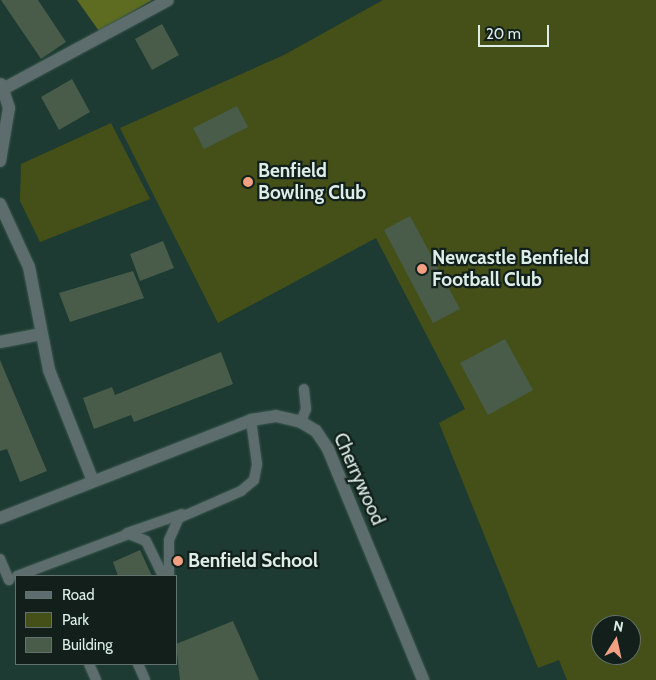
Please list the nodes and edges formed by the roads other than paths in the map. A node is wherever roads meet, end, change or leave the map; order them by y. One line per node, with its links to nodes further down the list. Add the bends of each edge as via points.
1 (168, 0): 2 (street)
2 (2, 86): 3 (street, via 8,122)
3 (0, 162)
4 (0, 204): 5 (street, via 35,285)
5 (41, 334): 6 (street); 10 (street, via 49,370)
6 (0, 342)
7 (304, 388): 9 (lane, via 306,409)
8 (252, 420): 9 (street, Cherrywood, via 276,416); 10 (street, Cherrywood); 11 (lane, via 257,464 254,480 240,491)
9 (301, 422): 23 (street, Cherrywood, via 316,431 328,448)
10 (93, 481): 12 (street, Cherrywood)
11 (185, 513): 13 (lane); 17 (lane, via 174,524 168,540)
12 (0, 518)
13 (122, 535): 15 (lane); 16 (lane, via 146,541)
14 (0, 559): 18 (lane)
15 (21, 575)
16 (163, 575)
17 (169, 575)
18 (11, 579)
19 (89, 665): 21 (lane)
20 (138, 665): 22 (lane)
21 (96, 680)
22 (145, 680)
23 (423, 680)

